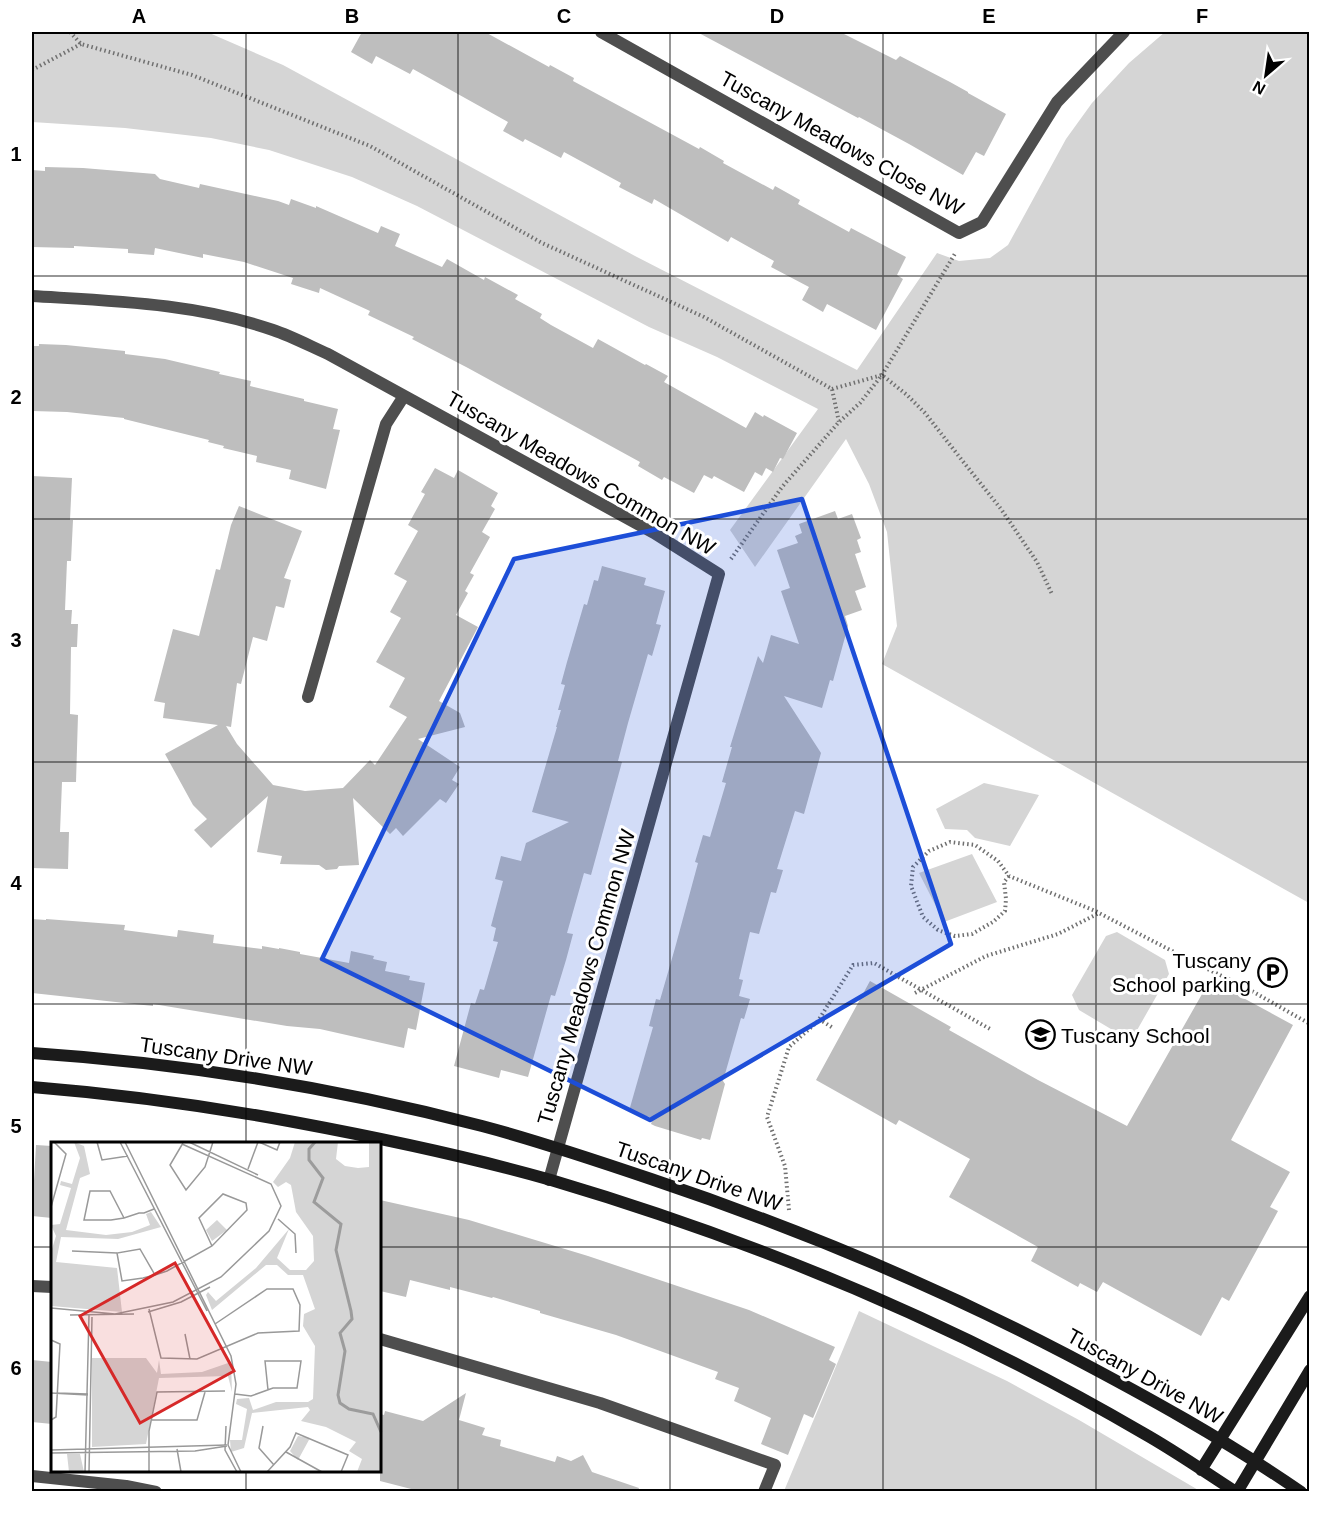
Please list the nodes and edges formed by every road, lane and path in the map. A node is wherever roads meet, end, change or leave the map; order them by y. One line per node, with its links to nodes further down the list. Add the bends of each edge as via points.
1 (70, 32): 4 (path)
2 (601, 32): 6 (street, Tuscany Meadows Close NW)
3 (1124, 32): 6 (street, Tuscany Meadows Close NW, via 1057,102 982,222)
4 (81, 44): 5 (path); 9 (path, via 192,75 370,146 542,243 704,317)
5 (32, 70)
6 (959, 233): 8 (path, via 955,254)
7 (32, 296): 10 (street, Tuscany Meadows Common NW, via 149,304 223,316 306,344)
8 (882, 375): 9 (path); 11 (path); 13 (path, via 925,413 993,500 1037,562)
9 (832, 389): 11 (path)
10 (404, 396): 12 (street, Tuscany Meadows Common NW, via 654,533); 14 (street, via 386,424)
11 (839, 422): 12 (path, via 782,487)
12 (719, 574): 25 (street, Tuscany Meadows Common NW)
13 (1052, 594)
14 (308, 698)
15 (1009, 876): 15 (path, via 999,861 975,844 950,842 929,851 913,867 911,886 923,917 938,930 955,936 972,934 1005,910 1004,882); 16 (path)
16 (1099, 913): 17 (path, via 1058,934 986,956); 20 (path)
17 (922, 990): 18 (path); 19 (path, via 874,963 853,965); 22 (path)
18 (915, 993)
19 (819, 1019): 21 (path); 27 (path, via 789,1047 767,1117 785,1166)
20 (1310, 1024)
21 (833, 1028)
22 (990, 1029)
23 (32, 1053): 25 (street, Tuscany Drive NW, via 160,1065 326,1091 482,1126)
24 (32, 1087): 26 (street, via 245,1113 426,1149)
25 (558, 1148): 26 (street, Tuscany Meadows Common NW); 27 (street, Tuscany Drive NW)
26 (549, 1180): 35 (street, via 750,1247 849,1287 1048,1381)
27 (789, 1228): 33 (street, Tuscany Drive NW, via 946,1294 1022,1331)
28 (32, 1286): 29 (street)
29 (51, 1287)
30 (1310, 1296): 33 (street)
31 (381, 1339): 38 (street, via 600,1403 775,1465)
32 (1310, 1370): 34 (street)
33 (1220, 1440): 34 (street, Tuscany Drive NW); 35 (street)
34 (1255, 1460): 39 (street); 40 (street, Tuscany Drive NW)
35 (1201, 1470): 39 (street)
36 (32, 1476): 37 (street)
37 (156, 1491)
38 (764, 1491)
39 (1236, 1491)
40 (1301, 1491)

